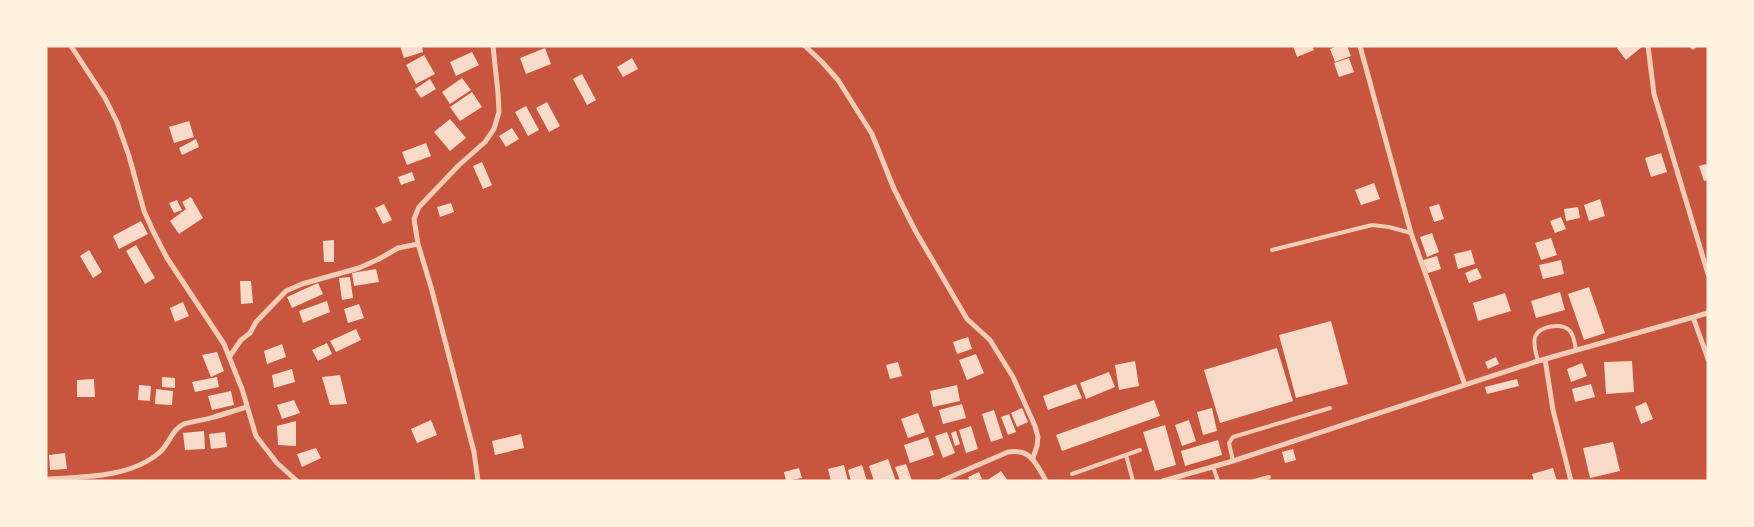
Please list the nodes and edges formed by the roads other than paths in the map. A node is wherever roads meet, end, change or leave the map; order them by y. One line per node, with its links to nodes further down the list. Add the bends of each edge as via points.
1 (71, 46): 13 (street, via 117,122 144,211 166,258)
2 (493, 46): 7 (street, via 498,120 485,142 419,207 414,219)
3 (805, 46): 22 (street, via 838,80 867,126 916,232 967,319 990,340 1013,377 1038,437)
4 (1360, 46): 6 (street)
5 (1648, 46): 9 (street, via 1654,94)
6 (1411, 233): 8 (lane, via 1372,225); 17 (street)
7 (418, 244): 13 (street, via 398,248 359,268 286,291); 29 (street, via 474,452)
8 (1272, 250)
9 (1708, 274)
10 (1708, 313): 11 (street)
11 (1693, 317): 12 (street); 15 (street)
12 (1576, 350): 14 (street); 16 (lane, via 1573,335 1568,329 1561,326 1541,329 1534,344)
13 (230, 356): 18 (street)
14 (1545, 359): 16 (street); 36 (street, via 1553,410)
15 (1708, 359)
16 (1538, 361): 17 (street)
17 (1465, 385): 23 (street)
18 (247, 407): 27 (street, via 183,424 159,453 138,466 102,475); 28 (street, via 256,436 276,463)
19 (1330, 408): 23 (lane, via 1233,437 1229,442)
20 (1140, 450): 21 (lane)
21 (1126, 455): 25 (lane); 32 (lane)
22 (1033, 458): 30 (street, via 1016,451 1008,452); 31 (street)
23 (1233, 461): 24 (street)
24 (1213, 467): 33 (street); 34 (lane)
25 (1072, 474)
26 (1269, 476): 35 (lane)
27 (46, 479)
28 (297, 481)
29 (478, 481)
30 (941, 481)
31 (1046, 481)
32 (1133, 481)
33 (1163, 481)
34 (1218, 481)
35 (1254, 481)
36 (1571, 481)

